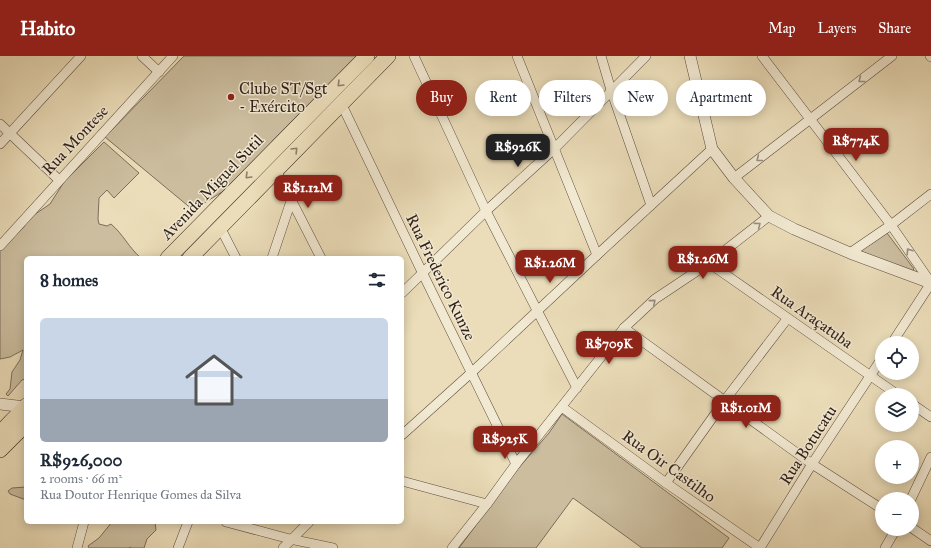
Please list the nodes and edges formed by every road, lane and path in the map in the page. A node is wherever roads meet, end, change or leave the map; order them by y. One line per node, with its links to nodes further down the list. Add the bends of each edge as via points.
1 (81, 56): 18 (street)
2 (142, 56): 13 (street)
3 (173, 56): 13 (street, Rua Montese)
4 (367, 56): 35 (highway, Avenida Miguel Sutil, one-way to 35)
5 (388, 56): 15 (highway, Avenida Miguel Sutil)
6 (414, 56): 28 (street)
7 (517, 56): 20 (street)
8 (601, 56): 14 (street)
9 (646, 56): 14 (street)
10 (690, 56): 21 (street)
11 (762, 56): 16 (street)
12 (892, 56): 16 (street, one-way to 16)
13 (159, 72): 24 (street, Rua Montese)
14 (611, 90): 20 (street); 27 (street)
15 (341, 103): 22 (highway, Avenida Miguel Sutil, one-way to 15); 41 (street, Rua Frederico Kunze)
16 (810, 119): 23 (street, one-way to 23); 30 (street)
17 (0, 124): 18 (street)
18 (10, 133): 19 (street); 24 (street)
19 (0, 144)
20 (554, 149): 28 (street); 34 (street)
21 (712, 149): 23 (street); 27 (street)
22 (276, 170): 26 (street); 31 (highway, Avenida Miguel Sutil)
23 (734, 178): 29 (street)
24 (59, 180): 32 (street, Rua Montese)
25 (931, 194): 30 (street)
26 (292, 198): 38 (street); 39 (street)
27 (652, 205): 34 (street)
28 (486, 211): 41 (street); 44 (street)
29 (769, 216): 33 (street); 40 (street, one-way to 29)
30 (891, 224): 33 (street); 42 (street, one-way to 30)
31 (220, 227): 36 (highway, Avenida Miguel Sutil); 37 (street)
32 (0, 246)
33 (850, 253): 42 (street)
34 (597, 255): 44 (street)
35 (170, 256)
36 (192, 256)
37 (235, 256)
38 (273, 256)
39 (320, 256)
40 (709, 264): 45 (street, Rua Araçatuba); 46 (street, one-way to 40, via 655,299)
41 (422, 274): 43 (street); 49 (street, Rua Frederico Kunze)
42 (931, 283): 47 (street)
43 (404, 291)
44 (537, 311): 49 (street); 51 (street)
45 (787, 319): 50 (street, Rua Araçatuba); 53 (street)
46 (624, 328): 51 (street); 53 (street)
47 (897, 336)
48 (875, 368): 50 (street, Rua Botucatu)
49 (471, 373): 61 (street); 65 (street, Rua Frederico Kunze)
50 (870, 376): 52 (street, Rua Araçatuba); 66 (street, Rua Botucatu)
51 (577, 388): 56 (street)
52 (888, 388)
53 (725, 400): 66 (street); 68 (street)
54 (0, 405): 55 (street); 60 (street)
55 (24, 407)
56 (562, 407): 65 (street); 68 (street, Rua Oir Castilho)
57 (919, 409): 59 (street)
58 (24, 410): 60 (highway)
59 (931, 417)
60 (20, 421): 62 (highway); 63 (highway)
61 (404, 429)
62 (0, 433)
63 (0, 450)
64 (931, 457): 69 (street)
65 (516, 464): 70 (street)
66 (812, 464): 71 (street); 85 (street, Rua Botucatu)
67 (404, 482): 70 (street)
68 (666, 483): 85 (street, Rua Oir Castilho)
69 (914, 492)
70 (487, 504): 84 (street)
71 (875, 504)
72 (83, 524): 80 (street)
73 (187, 524): 81 (street)
74 (234, 524): 78 (street)
75 (307, 524): 78 (street)
76 (919, 532): 79 (street)
77 (892, 536): 86 (street)
78 (290, 539): 82 (street); 83 (street)
79 (931, 540)
80 (77, 548)
81 (178, 548)
82 (283, 548)
83 (333, 548)
84 (452, 548)
85 (760, 548)
86 (885, 548)

